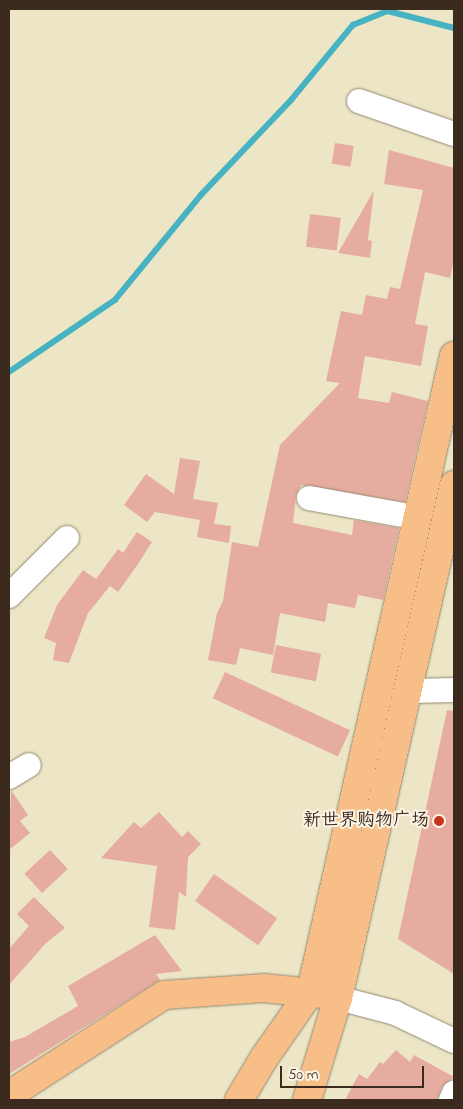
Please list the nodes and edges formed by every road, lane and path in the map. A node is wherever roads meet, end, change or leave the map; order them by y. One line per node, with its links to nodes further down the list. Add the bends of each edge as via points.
1 (359, 101): 2 (street)
2 (454, 134)
3 (454, 356): 6 (main road)
4 (454, 485): 10 (main road)
5 (309, 498): 6 (street)
6 (418, 518): 13 (main road)
7 (67, 538): 8 (street)
8 (9, 596)
9 (454, 690): 10 (street)
10 (410, 691): 14 (main road)
11 (29, 765): 12 (street)
12 (9, 777)
13 (311, 991): 14 (main road); 17 (main road, via 263,988 164,995); 18 (main road)
14 (338, 998): 15 (street, via 396,1013); 19 (main road)
15 (454, 1041)
16 (454, 1093): 20 (street)
17 (9, 1096)
18 (239, 1100)
19 (307, 1100)
20 (450, 1100)

